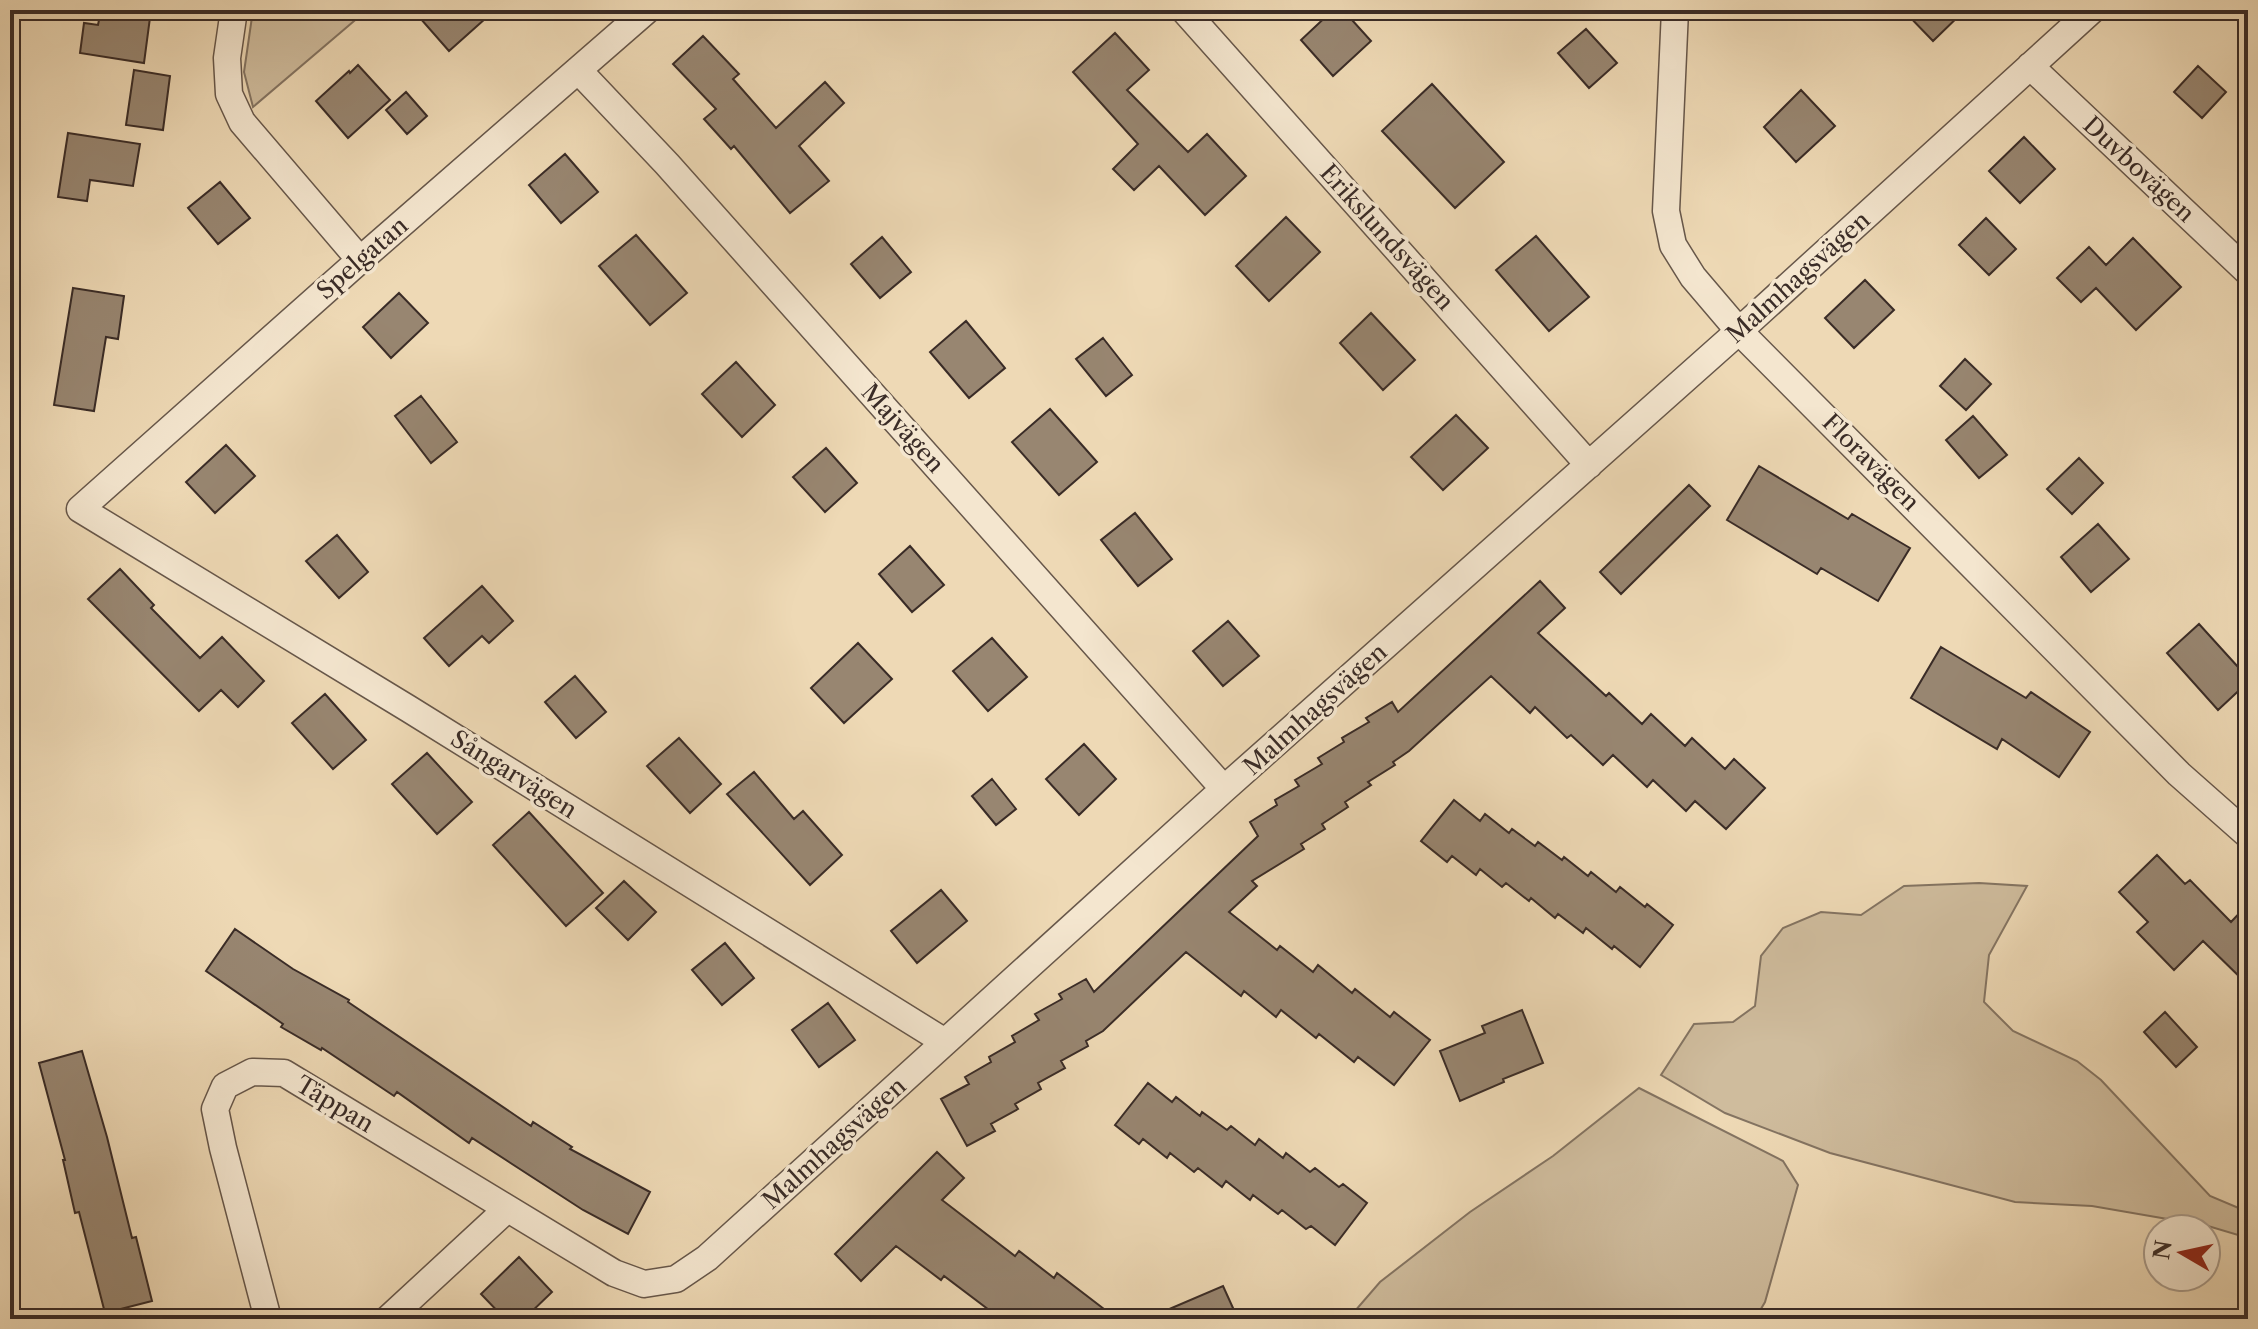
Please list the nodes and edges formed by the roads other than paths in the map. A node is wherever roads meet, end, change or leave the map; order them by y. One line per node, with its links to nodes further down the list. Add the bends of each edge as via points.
1 (234, 10): 8 (street, via 227,58 229,94 242,122)
2 (647, 10): 7 (street, Spelgatan)
3 (1184, 10): 11 (street, Erikslundsvägen)
4 (1675, 10): 10 (street, Floravägen, via 1666,211 1673,245)
5 (2092, 10): 6 (street, Malmhagsvägen)
6 (2030, 66): 9 (street, Duvbovägen); 10 (street, Malmhagsvägen)
7 (578, 70): 8 (street, Spelgatan); 13 (street, Majvägen)
8 (360, 260): 12 (street, Spelgatan)
9 (2248, 272)
10 (1739, 331): 11 (street, Malmhagsvägen); 14 (street, Floravägen, via 2179,774)
11 (1589, 465): 13 (street, Malmhagsvägen)
12 (80, 509): 15 (street, Sångarvägen)
13 (1224, 789): 15 (street, Malmhagsvägen)
14 (2248, 835)
15 (945, 1042): 16 (street, Malmhagsvägen, via 707,1258 676,1279 644,1284 614,1273)
16 (507, 1209): 17 (street, Täppan, via 284,1073 252,1072 225,1086 215,1109); 18 (street)
17 (268, 1319)
18 (388, 1319)

